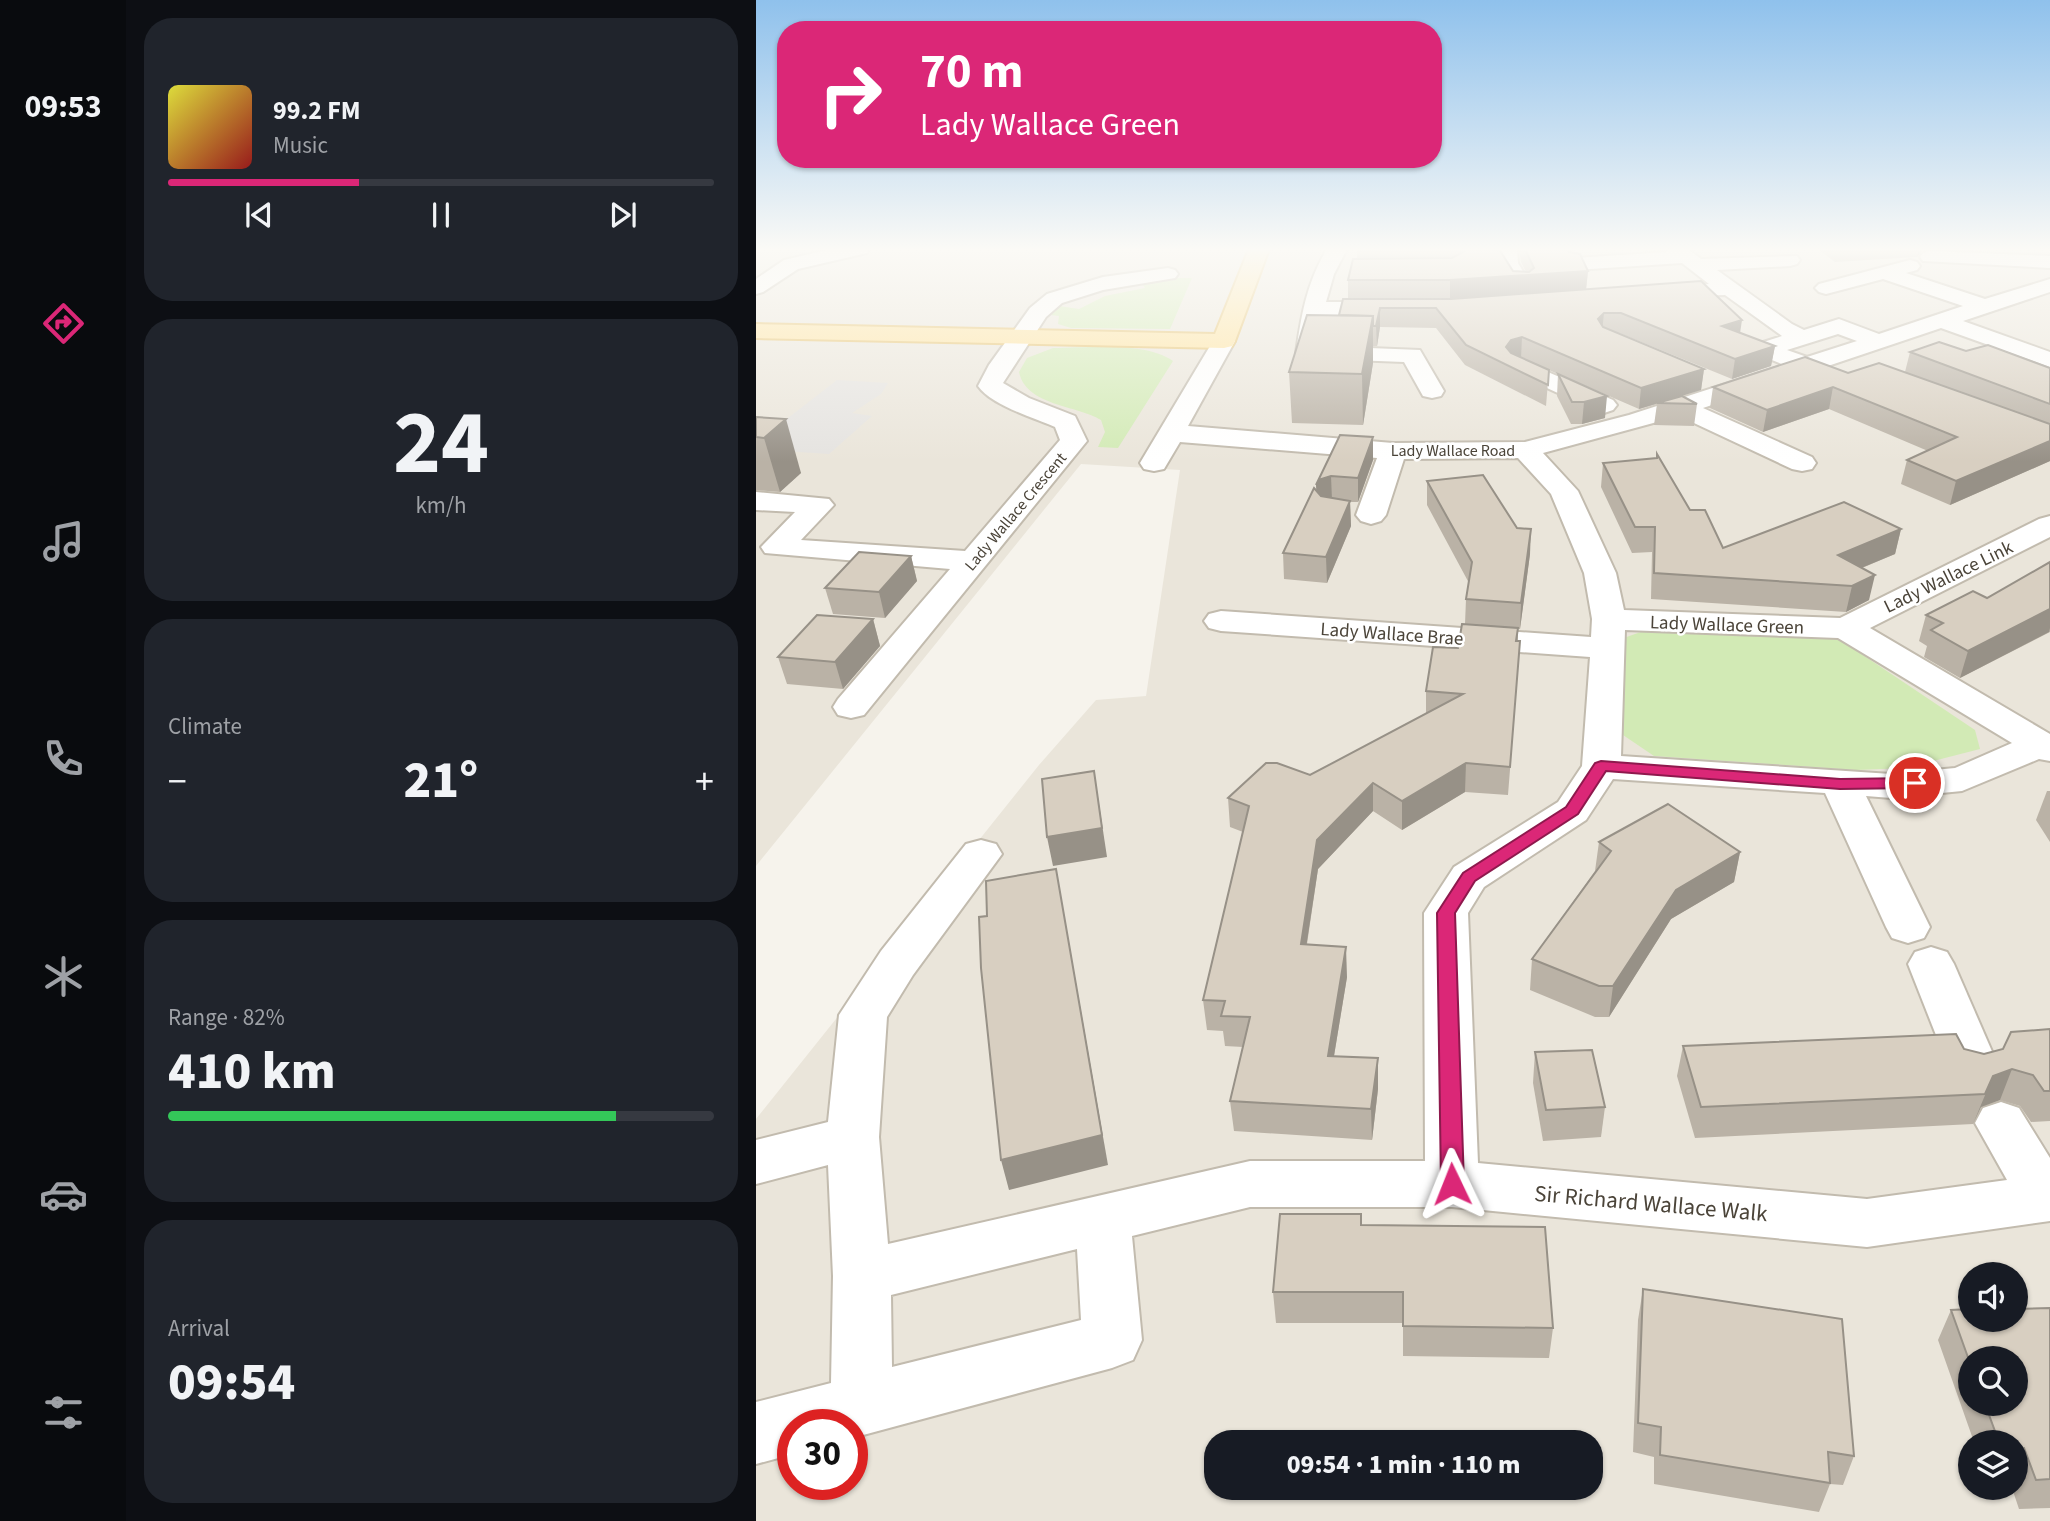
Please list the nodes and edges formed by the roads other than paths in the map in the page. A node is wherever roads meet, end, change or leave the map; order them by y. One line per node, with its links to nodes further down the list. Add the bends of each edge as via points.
1 (1034, 320): 8 (street, Lady Wallace Crescent)
2 (1232, 320): 10 (main road)
3 (1312, 320): 19 (street, via 1308,353 1412,355)
4 (1771, 320): 9 (street)
5 (1944, 320): 6 (street, Lady Wallace Road)
6 (1941, 321): 11 (street, Lady Wallace Road); 13 (street)
7 (759, 333): 8 (main road)
8 (1022, 337): 10 (main road); 30 (street, Lady Wallace Crescent, via 1000,362 990,386 1066,422 1074,441)
9 (1802, 337): 11 (street, via 1839,326); 14 (street, via 1765,349)
10 (1224, 341): 22 (street)
11 (1880, 342): 12 (street, Lady Wallace Road)
12 (1833, 357): 14 (street, Lady Wallace Road); 16 (street)
13 (2050, 360)
14 (1805, 365): 18 (street, Lady Wallace Road)
15 (1518, 367): 21 (street)
16 (1874, 373)
17 (1695, 375): 18 (street)
18 (1731, 390): 20 (street, Lady Wallace Road)
19 (1432, 391)
20 (1680, 407): 21 (street, Lady Wallace Road); 26 (street, via 1814,458)
21 (1638, 421): 23 (street, Lady Wallace Road)
22 (1172, 432): 24 (street, Lady Wallace Road); 25 (street)
23 (1525, 450): 24 (street, Lady Wallace Road); 33 (street, via 1564,491 1600,573)
24 (1393, 451): 28 (street)
25 (1154, 463)
26 (1773, 473)
27 (756, 501): 30 (street, via 819,505 776,547)
28 (1371, 514)
29 (2050, 525): 32 (street, Lady Wallace Link)
30 (973, 561): 34 (street, Lady Wallace Crescent)
31 (1221, 621): 33 (street, Lady Wallace Brae)
32 (1845, 628): 33 (street, Lady Wallace Green); 35 (street)
33 (1607, 634): 36 (street)
34 (851, 707)
35 (2046, 747): 37 (street, via 1962,779 1891,786)
36 (1601, 766): 37 (street); 43 (street, via 1572,811 1469,877 1446,913)
37 (1840, 784): 39 (street)
38 (981, 854): 41 (street, via 863,1015)
39 (1972, 1063)
40 (2001, 1123): 44 (street)
41 (853, 1137): 42 (street); 46 (street)
42 (756, 1162)
43 (1452, 1184): 44 (street, Sir Richard Wallace Walk, via 1867,1223); 45 (street, Sir Richard Wallace Walk, via 1250,1184)
44 (2048, 1198)
45 (1102, 1221): 46 (street, Sir Richard Wallace Walk); 47 (street, via 1112,1340)
46 (862, 1276): 47 (street)
47 (862, 1404): 48 (street)
48 (756, 1433)

